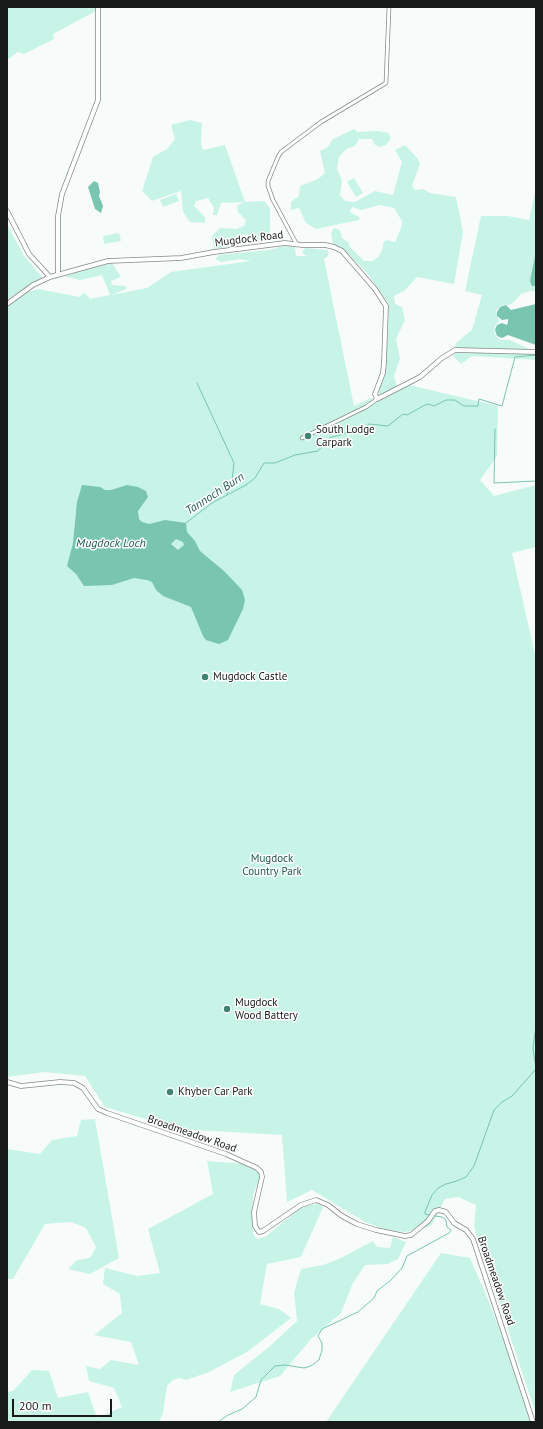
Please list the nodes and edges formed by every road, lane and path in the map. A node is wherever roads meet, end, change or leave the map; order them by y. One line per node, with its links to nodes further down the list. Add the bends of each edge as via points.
1 (98, 7): 7 (street, via 98,100 62,194 58,216)
2 (389, 7): 4 (street, via 386,83 321,122 278,157 268,186)
3 (7, 211): 8 (street, via 29,254)
4 (291, 235): 5 (street); 6 (street)
5 (285, 243): 6 (street, Mugdock Road); 7 (street, Mugdock Road, via 181,258 117,260)
6 (296, 243): 11 (street, Mugdock Road, via 325,245 342,251 375,289 386,306 383,373 375,394)
7 (58, 275): 8 (street, Mugdock Road)
8 (50, 277): 9 (street, Mugdock Road, via 33,285)
9 (7, 304)
10 (536, 352): 11 (street, via 455,350 420,376)
11 (377, 399): 12 (street, via 366,407)
12 (302, 438)
13 (7, 1082): 14 (street, Broadmeadow Road, via 21,1086 74,1083 83,1088 98,1109 131,1123 226,1154 257,1168 262,1177 254,1212 255,1226 259,1232 263,1232 300,1205 316,1200 357,1224 409,1236 429,1219 433,1212 446,1212 454,1223 466,1230 473,1239)
14 (533, 1422)

